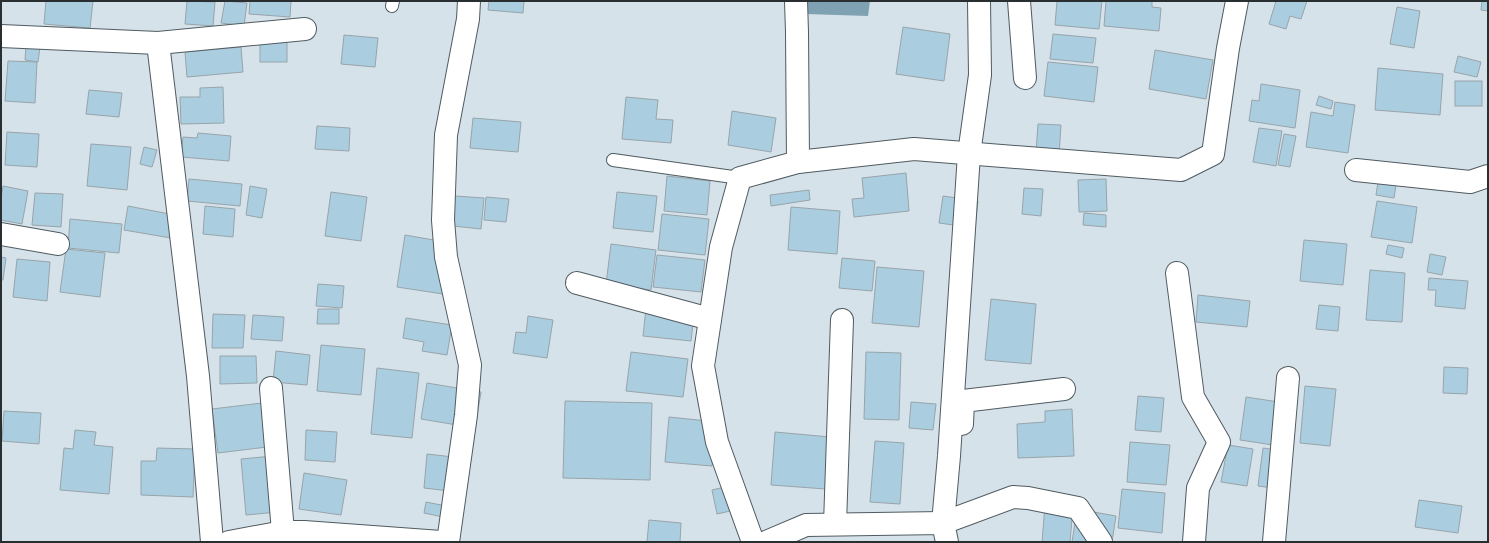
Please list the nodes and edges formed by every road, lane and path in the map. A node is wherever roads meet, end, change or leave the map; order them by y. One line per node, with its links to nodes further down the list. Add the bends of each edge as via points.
1 (469, 1): 32 (street, via 468,19 446,135 444,174 443,220 446,258 470,365 466,415)
2 (796, 1): 12 (street)
3 (979, 1): 10 (street, via 980,75)
4 (1019, 1): 9 (street)
5 (1237, 1): 10 (street, via 1213,154 1181,170)
6 (305, 29): 8 (street)
7 (1, 36): 8 (street)
8 (158, 43): 29 (street, via 198,376)
9 (1025, 78)
10 (969, 154): 12 (street, via 914,149); 27 (street, via 949,456)
11 (613, 160): 15 (lane)
12 (798, 162): 15 (street)
13 (1356, 170): 14 (street, via 1470,182)
14 (1488, 176)
15 (740, 178): 20 (street, via 722,247)
16 (1, 234): 17 (street)
17 (58, 244)
18 (1177, 273): 36 (street, via 1193,397 1219,442 1198,488)
19 (577, 282): 20 (street)
20 (710, 320): 33 (street, via 703,366 717,442)
21 (842, 320): 26 (street)
22 (1288, 378): 37 (street)
23 (271, 388): 28 (street)
24 (1064, 389): 27 (street, via 963,400)
25 (852, 440): 26 (street)
26 (842, 524): 27 (street); 34 (street, via 806,525)
27 (950, 527): 35 (street, via 1013,498 1028,498 1078,508)
28 (297, 535): 30 (street); 31 (street)
29 (212, 542)
30 (229, 542)
31 (441, 542)
32 (448, 542)
33 (753, 542)
34 (766, 542)
35 (1101, 542)
36 (1194, 542)
37 (1274, 542)

